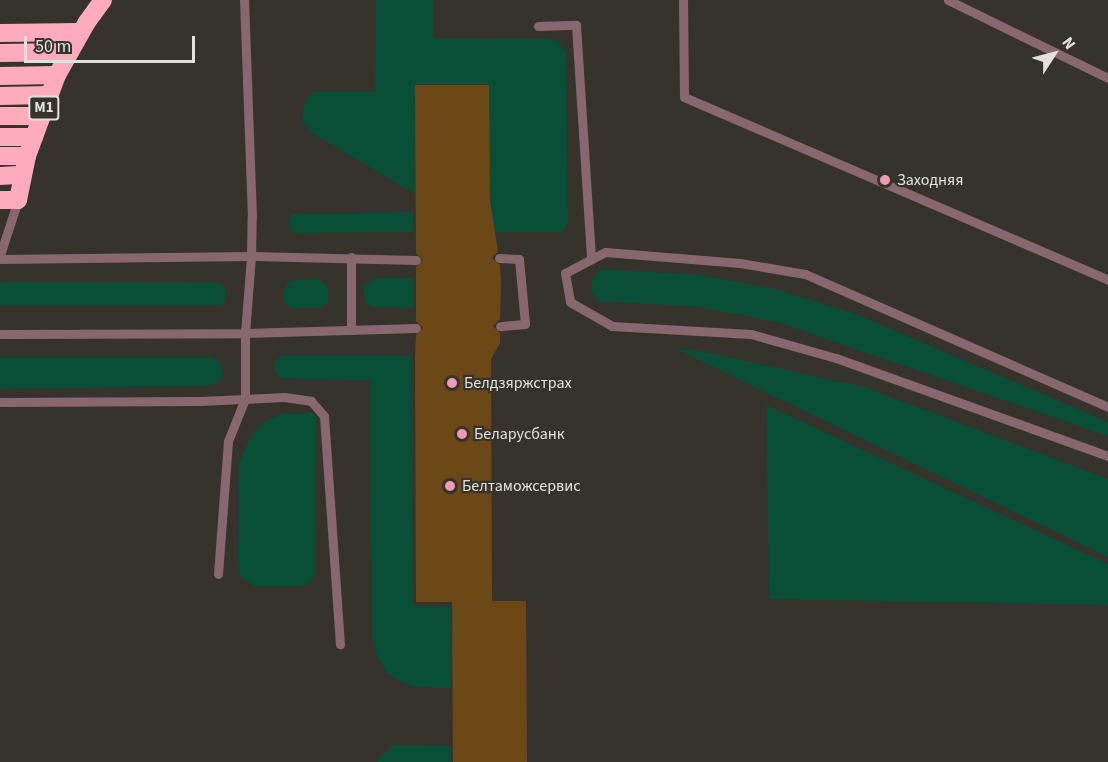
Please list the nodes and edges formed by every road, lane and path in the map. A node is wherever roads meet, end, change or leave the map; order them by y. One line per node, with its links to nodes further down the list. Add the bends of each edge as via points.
1 (95, 0): 7 (lane)
2 (103, 0): 7 (highway, М1)
3 (244, 0): 26 (lane)
4 (683, 0): 32 (lane, via 684,97)
5 (948, 0): 13 (lane)
6 (538, 26): 31 (lane, via 576,25)
7 (84, 27): 8 (highway); 9 (highway, М1)
8 (0, 33)
9 (70, 52): 10 (highway); 11 (highway, М1)
10 (0, 53)
11 (57, 75): 12 (highway, М1); 14 (highway, М1)
12 (0, 76)
13 (1108, 78)
14 (49, 95): 15 (highway, М1); 17 (highway, М1)
15 (0, 96)
16 (0, 116): 17 (highway, М1)
17 (41, 116): 19 (highway, М1)
18 (0, 137): 19 (highway, М1)
19 (34, 137): 21 (highway, М1)
20 (0, 156): 21 (highway)
21 (27, 156): 23 (highway, М1)
22 (0, 176): 23 (highway)
23 (22, 176): 25 (highway, М1)
24 (0, 200): 25 (highway)
25 (18, 200): 27 (lane)
26 (251, 256): 27 (lane); 28 (lane); 36 (lane)
27 (0, 257)
28 (351, 257): 30 (lane); 35 (lane)
29 (499, 258): 33 (lane, via 519,259 525,324)
30 (416, 260)
31 (591, 260): 40 (lane, via 605,252 741,262 805,274); 41 (lane, via 565,273 570,302 612,326 751,334 836,358)
32 (1108, 280)
33 (500, 326)
34 (416, 328): 35 (lane)
35 (351, 330): 36 (lane)
36 (245, 333): 37 (lane); 38 (lane)
37 (0, 334)
38 (244, 399): 39 (lane); 42 (lane, via 228,441); 43 (lane, via 284,397 311,401 324,416)
39 (0, 402)
40 (1108, 407)
41 (1108, 456)
42 (219, 574)
43 (340, 644)

